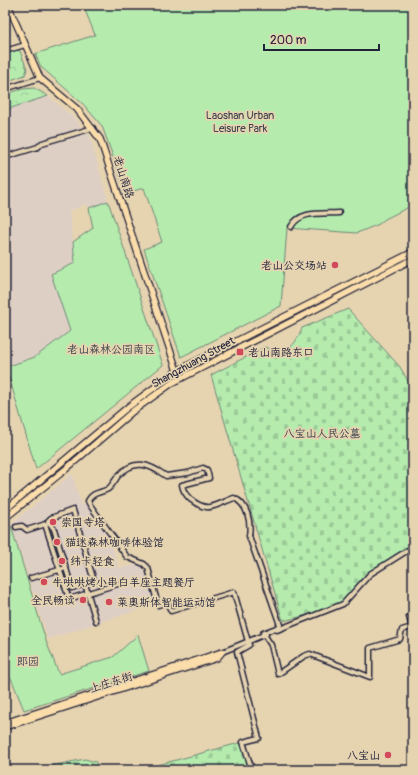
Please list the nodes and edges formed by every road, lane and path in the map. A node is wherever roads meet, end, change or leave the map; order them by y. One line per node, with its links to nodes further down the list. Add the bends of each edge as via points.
1 (8, 5): 2 (main road, 老山南路)
2 (25, 45): 3 (street); 4 (main road, 老山南路)
3 (5, 51)
4 (40, 78): 5 (street); 6 (main road, 老山南路, via 77,109)
5 (5, 89)
6 (93, 128): 7 (street); 12 (main road, 老山南路, via 107,156)
7 (5, 157)
8 (339, 213): 9 (street, via 302,215)
9 (291, 227)
10 (413, 252): 12 (main road, Shangzhuang Street)
11 (413, 259): 13 (main road, Shangzhuang Street)
12 (177, 371): 13 (main road, 老山南路); 14 (main road, Shangzhuang Street, via 128,407)
13 (181, 378): 15 (main road, Shangzhuang Street, via 138,406)
14 (5, 510)
15 (5, 518)
16 (47, 524): 17 (street, via 27,530 22,526); 19 (street, via 54,529); 20 (street); 23 (street, via 51,518 73,510 94,581)
17 (16, 527)
18 (413, 547): 27 (street, 上庄东街, via 370,574 343,604)
19 (66, 568): 20 (street); 23 (street, via 72,588)
20 (59, 570): 21 (street); 24 (street, via 69,598)
21 (31, 578)
22 (121, 582): 24 (street)
23 (84, 584): 24 (street)
24 (87, 593): 26 (street)
25 (413, 616): 30 (street, via 409,617 412,627 402,630 400,639 370,648 370,677 310,654 278,674 270,645 263,633 280,625 249,536 248,516 239,500 234,498 203,508 188,496 182,486 209,478 206,470 203,468 166,476 148,465 129,466 109,488 92,495 88,501 90,505 127,558 148,568 158,605 167,602 171,611 234,592 249,645 236,652 259,738 243,742)
26 (96, 621)
27 (222, 652): 28 (main road, 上庄东街); 29 (main road, 上庄东街, via 217,658)
28 (5, 723)
29 (5, 727)
30 (252, 770)

